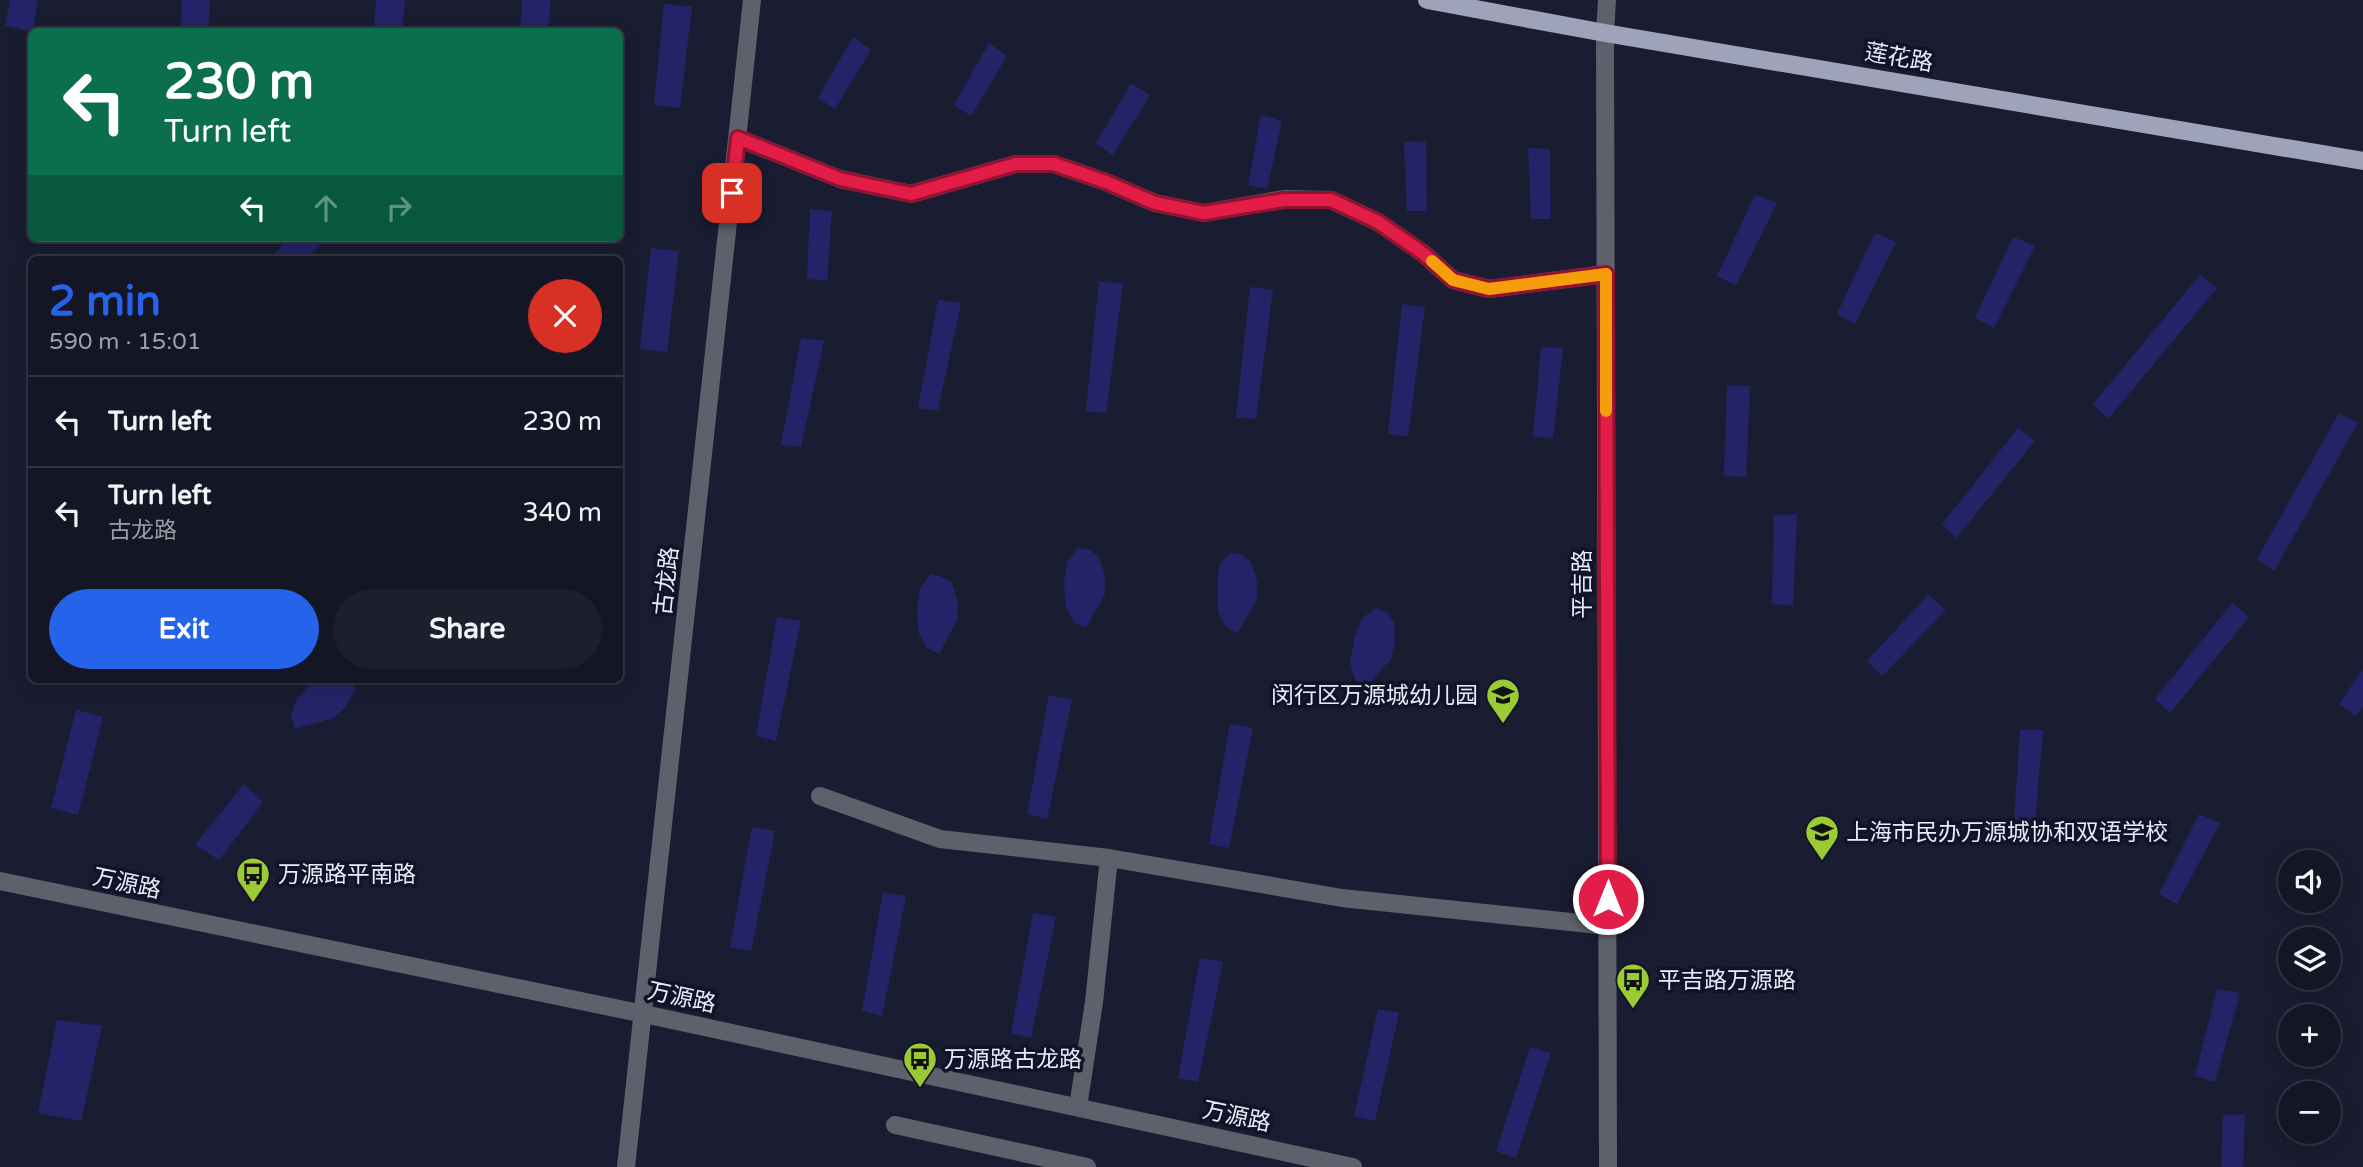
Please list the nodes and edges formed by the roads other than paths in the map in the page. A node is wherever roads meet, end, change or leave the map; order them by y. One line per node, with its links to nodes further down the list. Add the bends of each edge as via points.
1 (752, 0): 5 (street, 古龙路)
2 (1427, 0): 4 (main road, 莲花路)
3 (1607, 0): 4 (street, 平吉路)
4 (1605, 33): 6 (main road, 莲花路); 7 (street, 平吉路)
5 (738, 138): 7 (street, via 840,179 911,194 1016,164 1054,164 1155,203 1204,213 1284,200 1331,200 1378,222 1453,280 1489,289); 12 (street, 古龙路)
6 (2363, 161)
7 (1606, 274): 11 (street, 平吉路)
8 (820, 796): 9 (street, via 940,839)
9 (1110, 858): 11 (street, via 1342,898); 13 (street)
10 (0, 881): 12 (street, 万源路)
11 (1608, 926): 18 (street, 平吉路)
12 (644, 1014): 13 (street, 万源路); 15 (street, 古龙路)
13 (1078, 1107): 17 (street, 万源路)
14 (895, 1125): 16 (street)
15 (626, 1167)
16 (1087, 1167)
17 (1353, 1167)
18 (1608, 1167)

